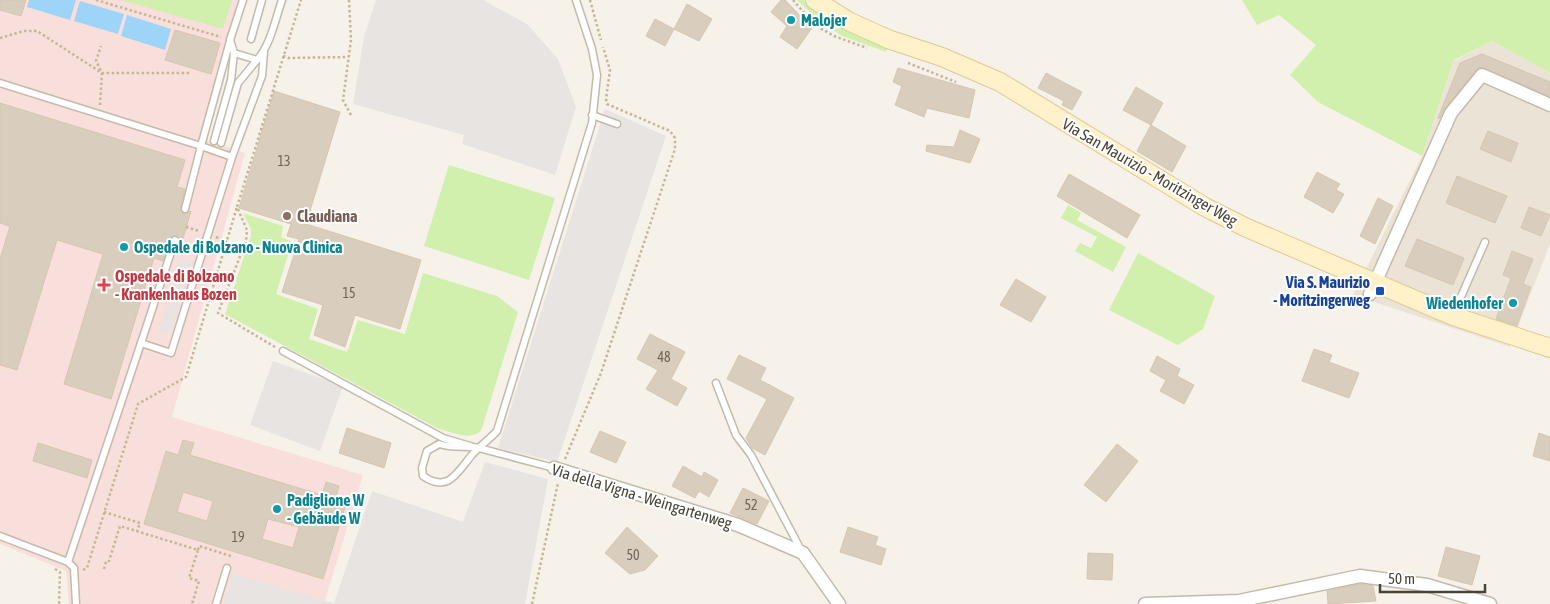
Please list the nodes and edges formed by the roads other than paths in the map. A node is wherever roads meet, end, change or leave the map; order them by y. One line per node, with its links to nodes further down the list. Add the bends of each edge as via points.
1 (243, 0): 7 (lane)
2 (262, 0): 6 (lane)
3 (282, 0): 8 (lane)
4 (576, 0): 13 (lane, via 592,48 596,74)
5 (815, 0): 22 (main road, Via San Maurizio - Moritzinger Weg, via 872,32 1000,82 1205,208)
6 (251, 39)
7 (230, 40): 9 (lane); 17 (lane)
8 (264, 52): 10 (lane); 18 (lane, via 262,76)
9 (234, 53): 10 (lane); 15 (lane, via 232,80)
10 (256, 60): 16 (lane, via 238,83)
11 (0, 83): 17 (lane)
12 (1550, 105): 22 (street, via 1482,75 1451,113)
13 (592, 115): 14 (lane); 28 (lane, via 497,431)
14 (617, 124)
15 (214, 141)
16 (221, 143)
17 (201, 146): 18 (lane); 19 (lane)
18 (232, 157): 24 (lane, via 171,352)
19 (185, 209)
20 (175, 240): 24 (lane)
21 (1485, 242): 23 (lane)
22 (1372, 289): 23 (main road, Via San Maurizio - Moritzinger Weg)
23 (1453, 316): 25 (main road, Via San Maurizio - Moritzinger Weg)
24 (141, 343): 32 (lane)
25 (1550, 348)
26 (283, 351): 28 (lane, Via della Vigna - Weingartenweg, via 443,438)
27 (716, 383): 31 (lane, via 736,435 751,455)
28 (476, 447): 28 (lane, via 458,475 451,480 440,483 424,476 422,468 427,451 433,446); 29 (lane, Via della Vigna - Weingartenweg)
29 (557, 469): 31 (street, Via della Vigna - Weingartenweg, via 738,525)
30 (0, 536): 32 (lane)
31 (802, 553): 36 (street)
32 (68, 562): 34 (lane, via 74,568)
33 (227, 568): 35 (lane)
34 (76, 604)
35 (216, 604)
36 (839, 604)
37 (1146, 604): 38 (street, via 1239,601 1360,576 1427,585)
38 (1490, 604)

